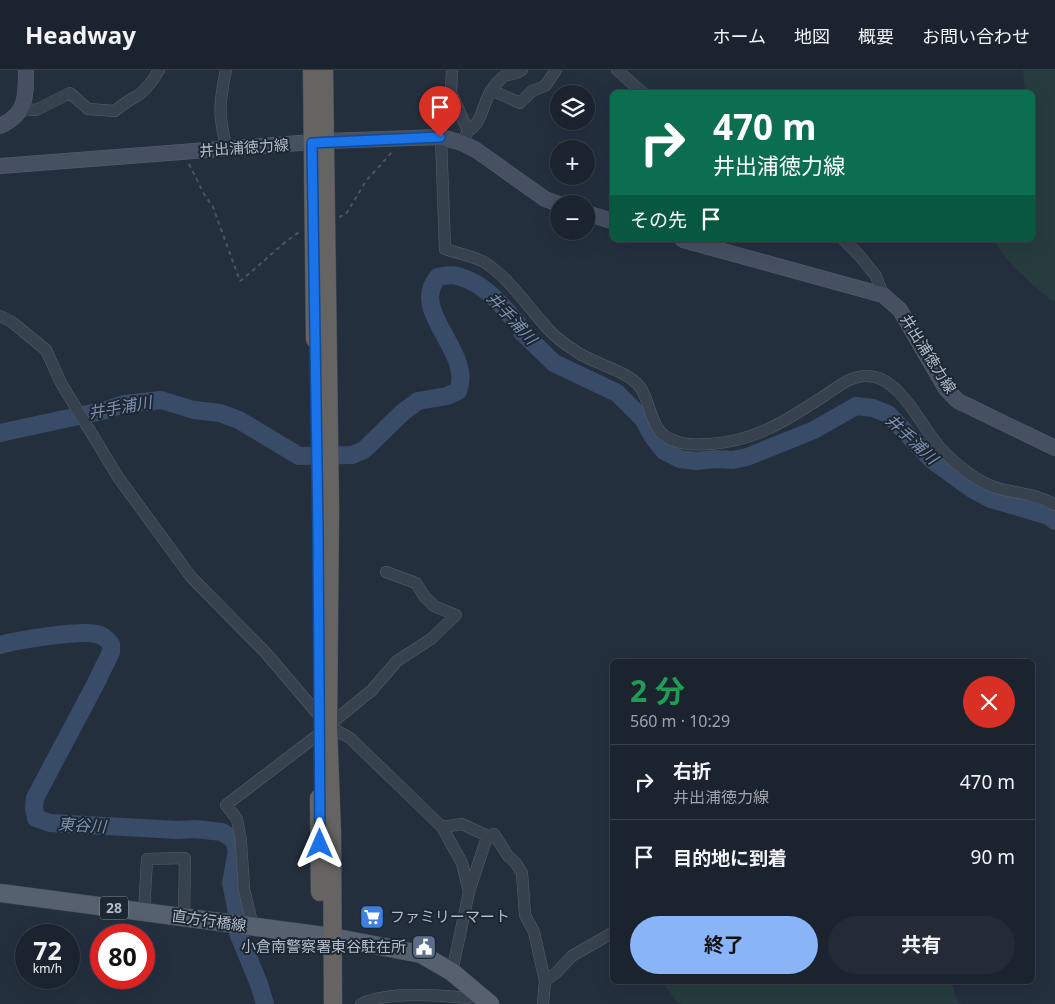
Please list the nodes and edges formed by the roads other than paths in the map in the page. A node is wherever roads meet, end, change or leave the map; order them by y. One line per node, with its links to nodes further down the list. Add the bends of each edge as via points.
1 (26, 70): 12 (main road)
2 (159, 70): 12 (street, via 137,97 127,100 115,111 88,109 70,93 36,110)
3 (226, 70): 17 (street, via 220,110)
4 (312, 70): 16 (highway)
5 (324, 70): 16 (highway)
6 (452, 70): 15 (street, via 450,92)
7 (522, 70): 10 (street, via 518,74 504,76)
8 (556, 70): 10 (street, via 545,86 520,103)
9 (618, 70): 11 (street)
10 (491, 90): 15 (street, via 476,126)
11 (640, 90)
12 (22, 109): 13 (main road)
13 (0, 126)
14 (440, 137): 15 (main road, 井出浦徳力線); 16 (main road, 井出浦徳力線); 27 (street, via 445,249 484,262 508,283 551,332 577,353 628,377 640,387 657,427 667,438 687,445 724,443 757,435 854,377 870,376 894,387 944,452 979,480 996,488 1043,498)
15 (465, 137): 19 (main road, 井出浦徳力線, via 476,150)
16 (318, 142): 17 (main road, 井出浦徳力線); 29 (highway, via 323,444)
17 (227, 149): 18 (main road, 井出浦徳力線)
18 (0, 166)
19 (550, 201)
20 (595, 216): 21 (main road)
21 (610, 220)
22 (690, 242): 24 (main road, 井出浦徳力線)
23 (846, 242): 24 (street, via 876,276)
24 (883, 295): 26 (main road, 井出浦徳力線, via 900,310 946,389 958,401)
25 (0, 316): 29 (street, via 46,350 61,383 118,476 192,577 266,653)
26 (1055, 448)
27 (1055, 505)
28 (386, 572): 29 (street, via 416,583 434,606 456,615 431,639 397,661 372,690)
29 (322, 726): 30 (street, via 350,738); 36 (street, via 226,805 237,819 244,889); 38 (highway, via 332,834)
30 (442, 826): 31 (street, via 462,824); 32 (street, via 462,863)
31 (490, 837): 32 (street, via 486,840); 40 (street, via 494,834 522,873 525,915 534,932)
32 (469, 892): 39 (street)
33 (0, 894): 34 (main road, 直方行橋線 / 28)
34 (144, 912): 35 (main road, 直方行橋線 / 28); 35 (street, via 147,859 185,858)
35 (184, 918): 36 (main road, 直方行橋線 / 28)
36 (253, 927): 38 (main road, 直方行橋線 / 28)
37 (610, 934): 40 (street, via 572,956)
38 (326, 936): 39 (main road, 直方行橋線 / 28, via 421,954); 42 (highway); 43 (highway)
39 (452, 972): 41 (main road, 直方行橋線 / 28)
40 (545, 981): 45 (street)
41 (484, 999): 44 (street, via 388,996)
42 (321, 1004)
43 (333, 1004)
44 (361, 1004)
45 (543, 1004)

